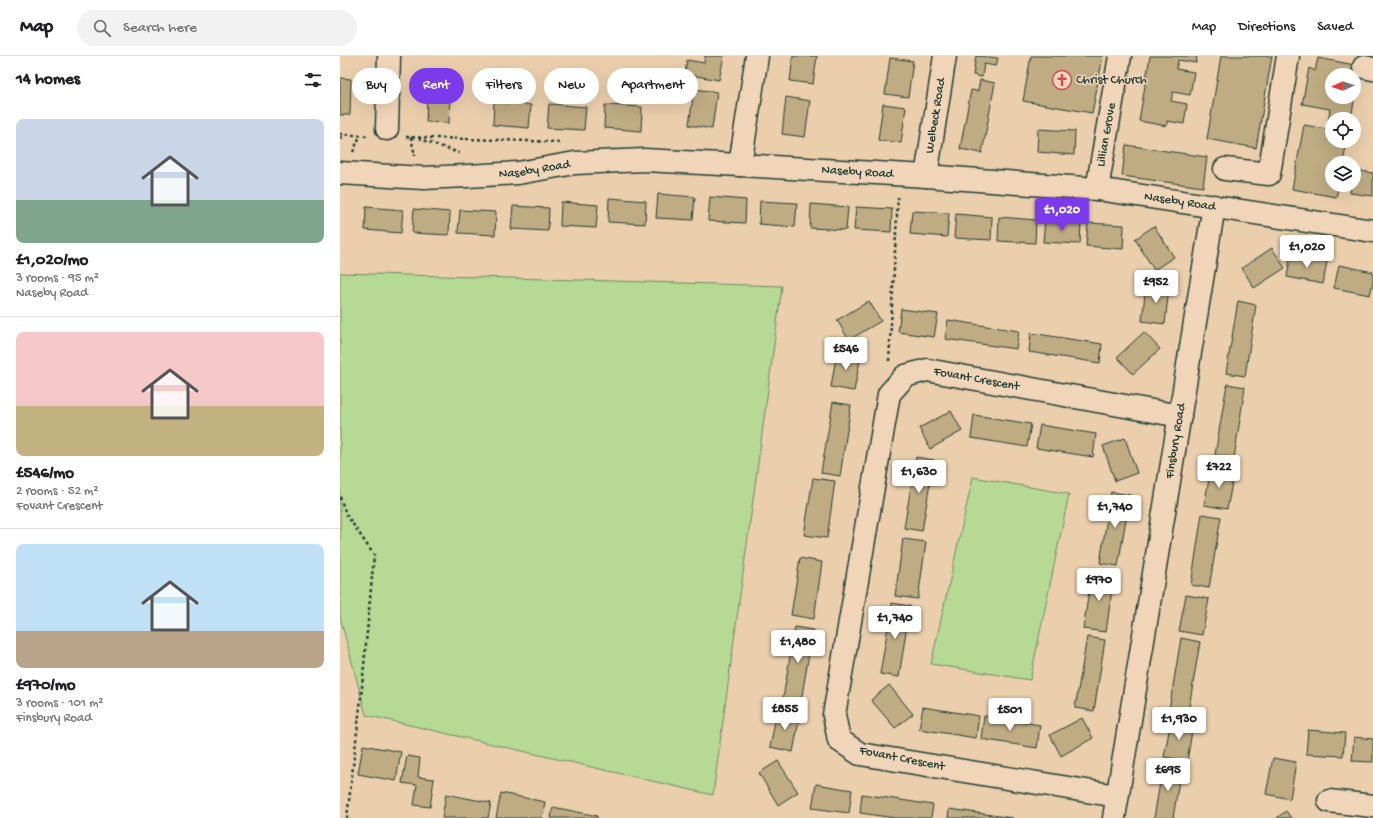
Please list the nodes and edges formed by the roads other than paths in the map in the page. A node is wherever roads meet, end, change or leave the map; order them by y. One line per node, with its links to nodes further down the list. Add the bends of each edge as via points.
1 (389, 56): 6 (street)
2 (757, 56): 7 (street)
3 (944, 56): 10 (street, Welbeck Road)
4 (1120, 56): 11 (street, Lillian Grove)
5 (1288, 56): 8 (street, via 1269,174)
6 (385, 134)
7 (740, 165): 9 (street, Naseby Road, via 644,160 574,163 518,173 423,178); 10 (street, Naseby Road)
8 (1224, 169)
9 (340, 173)
10 (926, 176): 11 (street, Naseby Road)
11 (1097, 189): 12 (street, Naseby Road)
12 (1214, 206): 13 (street, Naseby Road); 14 (street, Finsbury Road)
13 (1373, 231)
14 (1180, 416): 15 (street, Finsbury Road); 15 (street, Fovant Crescent, via 927,370 905,376 889,394 834,715 839,740 860,754)
15 (1117, 796): 18 (street, Finsbury Road)
16 (1329, 801): 17 (street)
17 (1373, 806)
18 (1114, 818)

